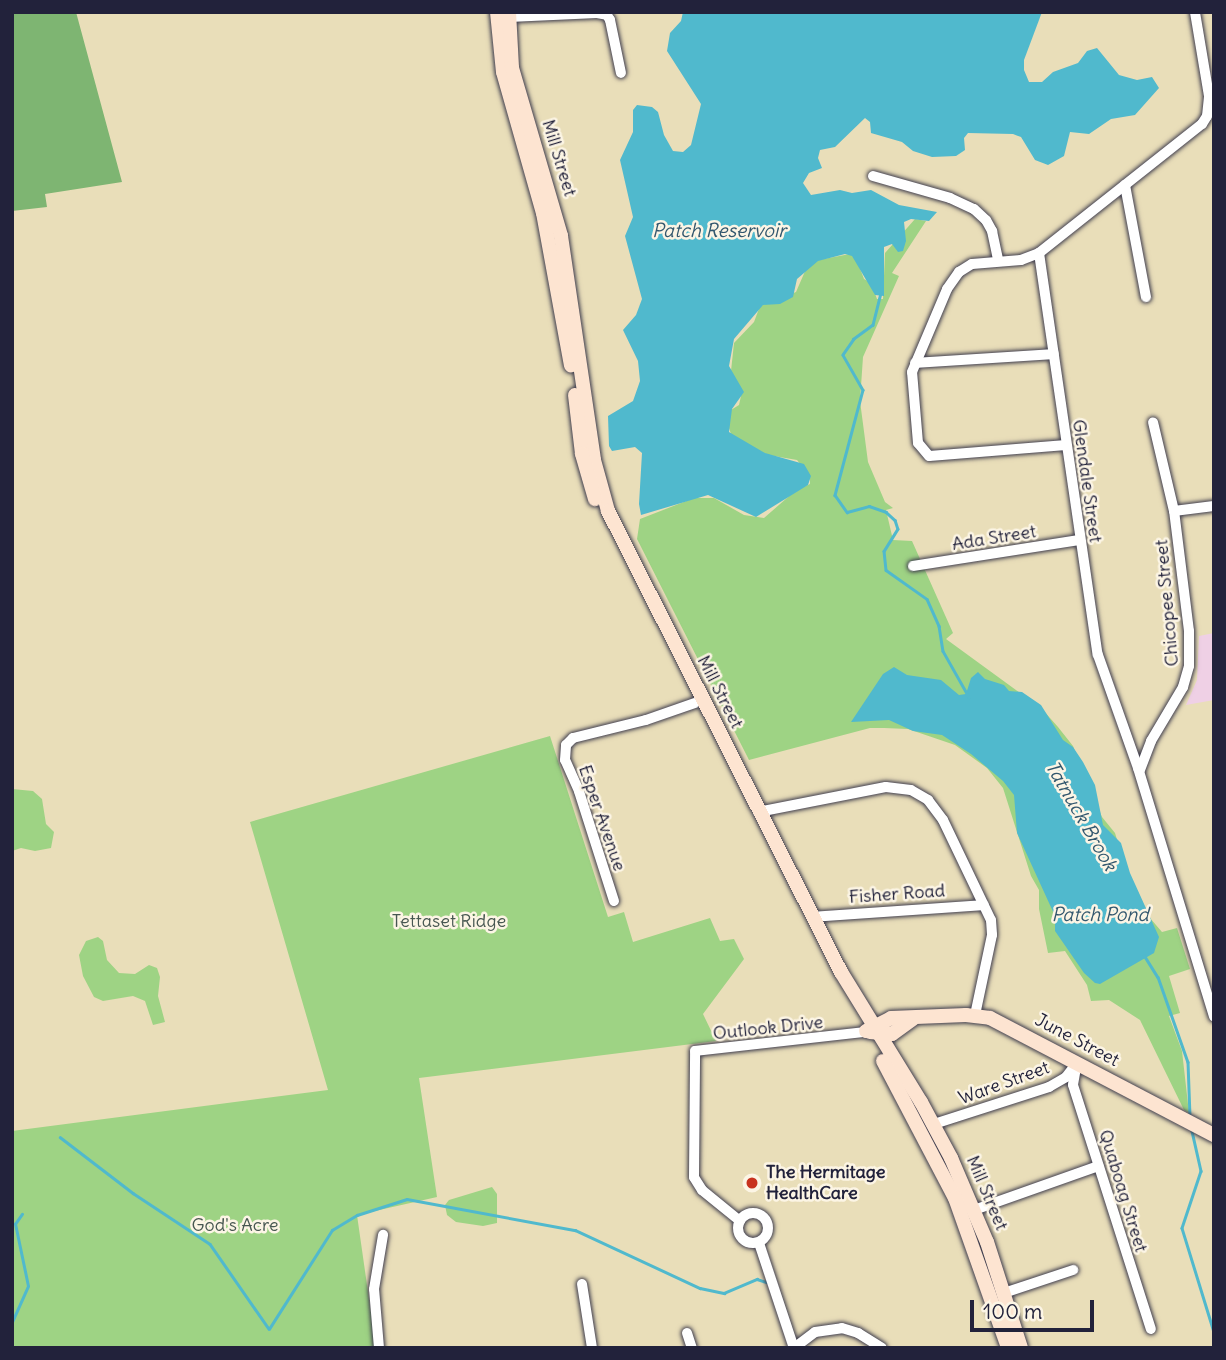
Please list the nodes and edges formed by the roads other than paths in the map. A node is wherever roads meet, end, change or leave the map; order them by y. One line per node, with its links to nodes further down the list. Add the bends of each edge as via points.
1 (1195, 12): 5 (street, via 1209,96 1207,116 1189,137)
2 (505, 14): 3 (street, via 607,15); 11 (main road, Mill Street, via 514,75 561,236)
3 (621, 73)
4 (873, 176): 7 (street, via 974,209 992,231)
5 (1125, 185): 6 (street); 8 (street)
6 (1039, 253): 7 (street, via 1021,260); 9 (street, Glendale Street)
7 (998, 260): 10 (street, via 972,264 959,272)
8 (1146, 297)
9 (1054, 354): 10 (street); 13 (street, Glendale Street)
10 (915, 363): 13 (street, via 914,405 918,443 924,453 934,457)
11 (582, 414): 18 (main road, Mill Street, via 582,454 594,496); 20 (main road, Mill Street, via 608,510)
12 (1153, 422): 15 (street, Chicopee Street)
13 (1066, 445): 16 (street, Glendale Street)
14 (1214, 506): 15 (street)
15 (1174, 511): 19 (street, Chicopee Street, via 1189,631 1189,675)
16 (1079, 540): 17 (street, Ada Street); 19 (street, Glendale Street, via 1098,654)
17 (913, 566)
18 (695, 703): 21 (street, Esper Avenue, via 573,738 566,745 565,760); 26 (main road, Mill Street, via 825,961)
19 (1139, 771): 25 (street, Glendale Street)
20 (758, 812): 22 (street, via 876,788 911,790 928,800 941,818); 23 (main road, Mill Street)
21 (614, 901)
22 (984, 905): 23 (street, Fisher Road); 24 (street, via 992,935)
23 (812, 917): 26 (main road, Mill Street)
24 (975, 1015): 26 (main road, June Street, via 913,1019 892,1034); 27 (main road, June Street, via 1002,1022)
25 (1214, 1017)
26 (871, 1030): 28 (main road, Mill Street); 32 (street, Outlook Drive, via 695,1051 694,1177 702,1190); 45 (main road, Mill Street, via 940,1164)
27 (1077, 1062): 28 (street, Ware Street, via 1066,1077 1049,1087); 29 (main road, June Street); 30 (street, Quaboag Street, via 1073,1085)
28 (934, 1124): 31 (main road, Mill Street)
29 (1209, 1132)
30 (1098, 1166): 31 (street); 38 (street, Quaboag Street)
31 (974, 1210): 37 (main road, Mill Street)
32 (740, 1221): 34 (street, via 742,1239); 34 (street, via 751,1213 764,1217 769,1230)
33 (383, 1235): 40 (street, via 374,1289)
34 (759, 1242): 43 (street)
35 (1073, 1270): 37 (street)
36 (582, 1284): 41 (street)
37 (1004, 1293): 46 (main road, Mill Street)
38 (1151, 1329)
39 (687, 1332): 42 (street)
40 (379, 1348)
41 (592, 1348)
42 (692, 1348)
43 (794, 1348): 44 (street, via 815,1332 842,1328)
44 (882, 1348)
45 (1009, 1348)
46 (1021, 1348)

